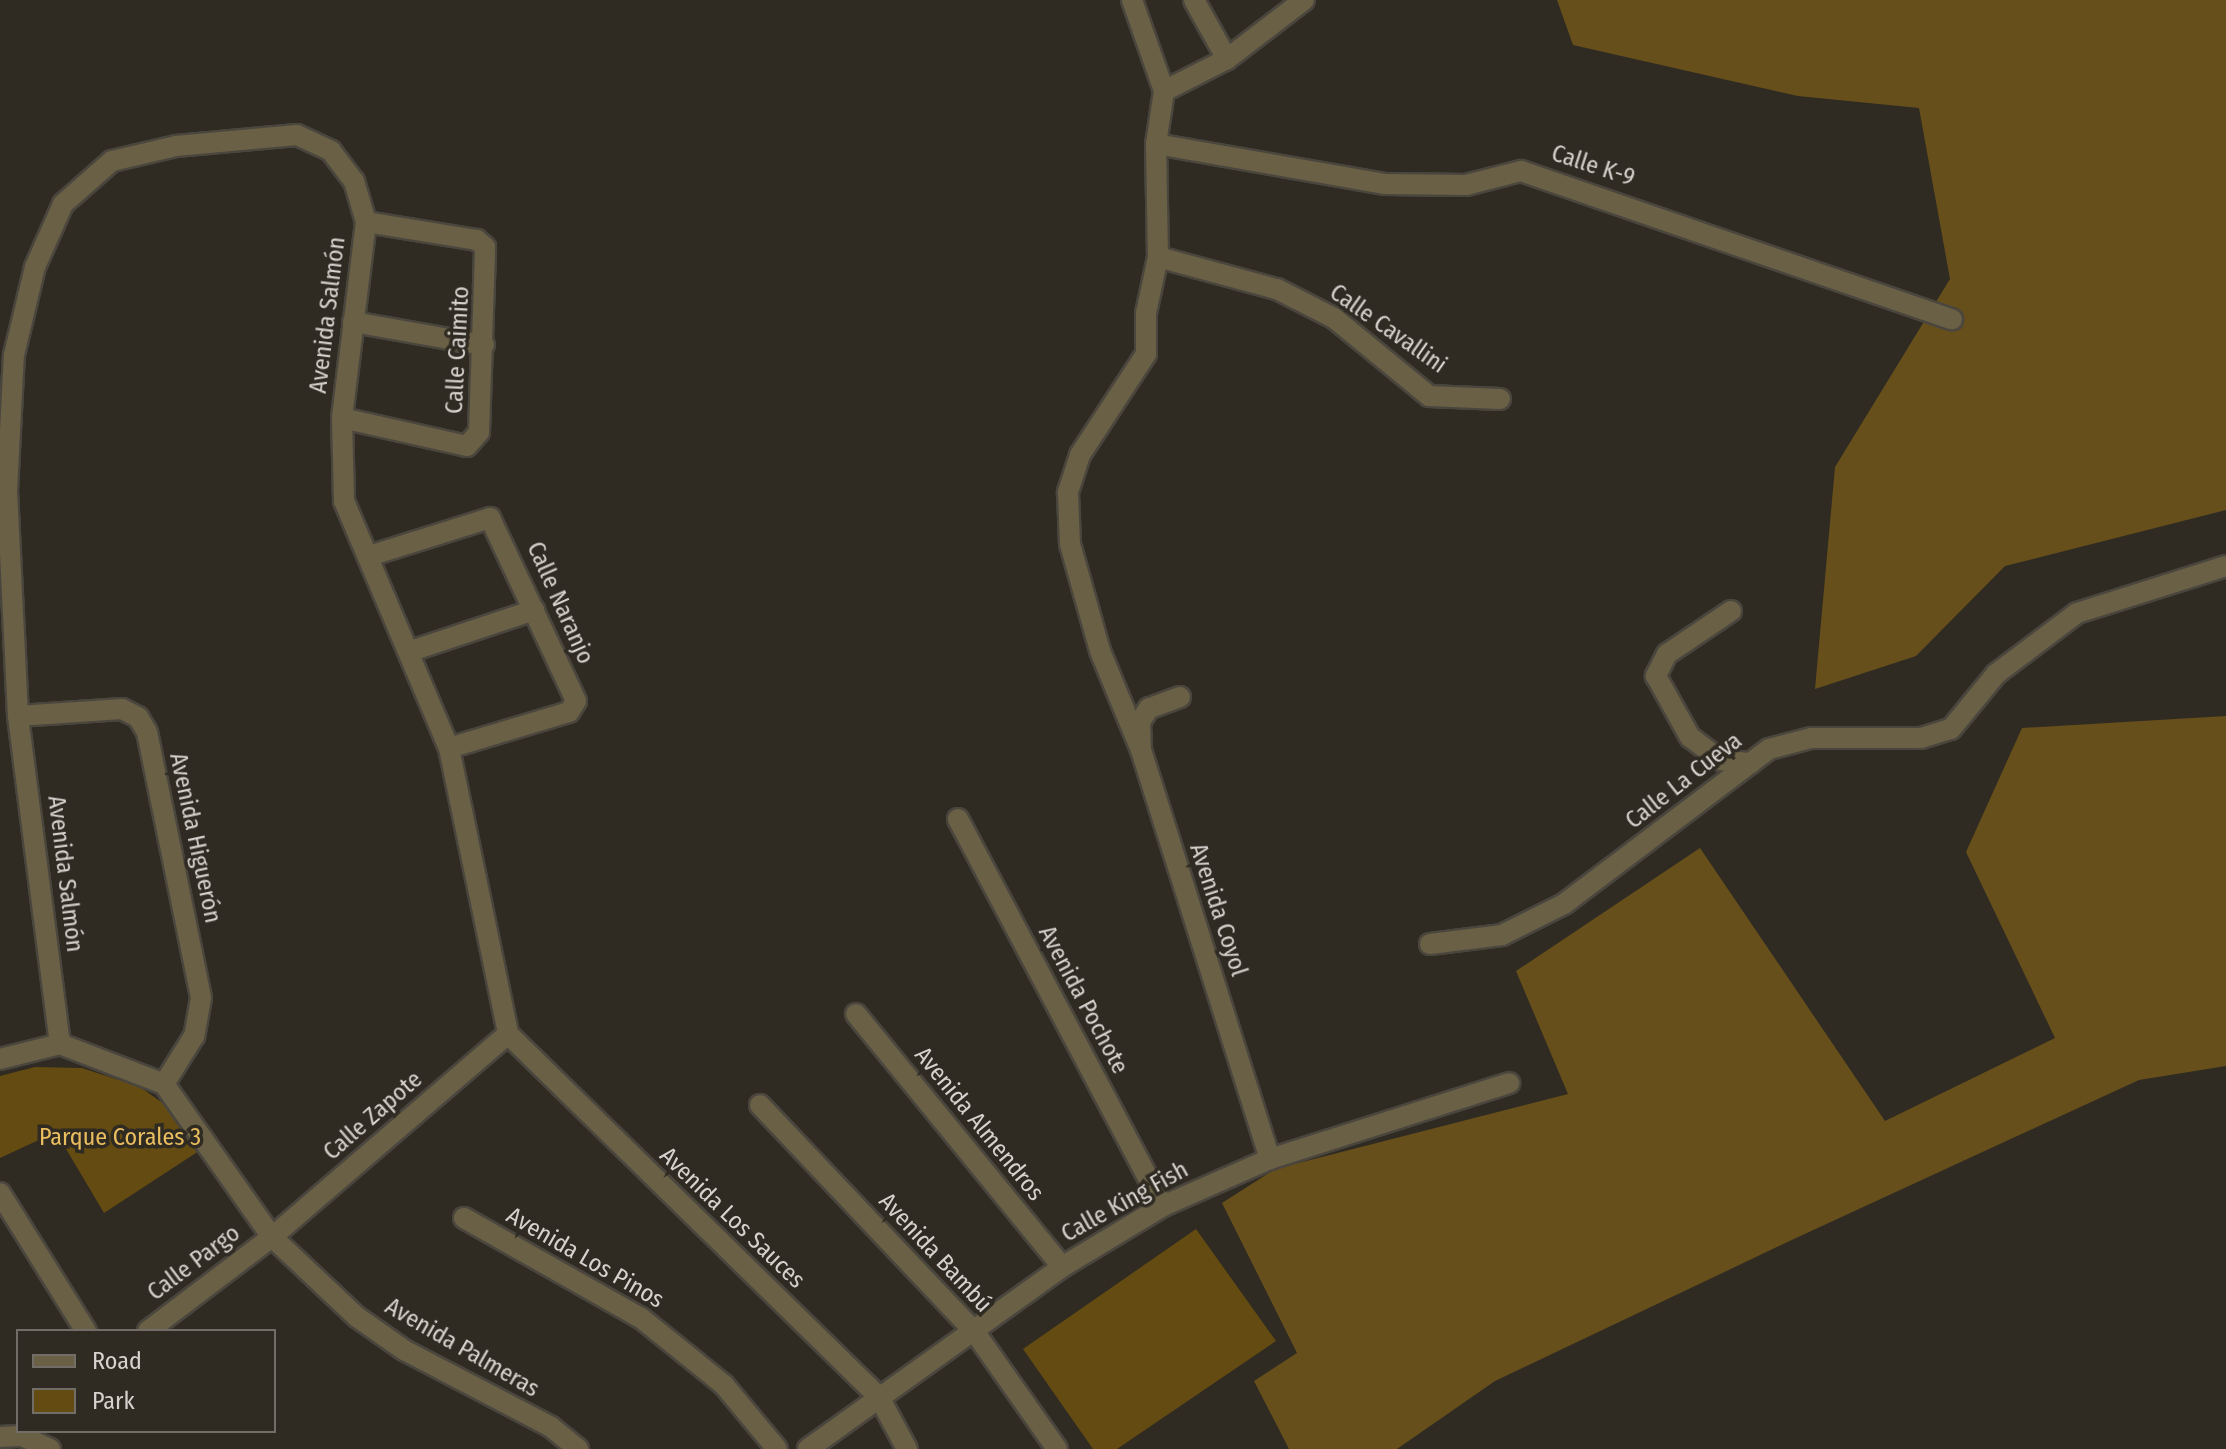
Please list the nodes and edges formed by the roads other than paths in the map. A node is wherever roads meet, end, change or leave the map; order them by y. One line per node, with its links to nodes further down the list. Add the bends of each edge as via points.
1 (1132, 0): 5 (street)
2 (1194, 0): 4 (street)
3 (1304, 0): 4 (street)
4 (1227, 59): 5 (street)
5 (1164, 91): 6 (street)
6 (1156, 144): 8 (street); 9 (street, Calle K-9, via 1386,184 1466,185 1521,171)
7 (366, 222): 10 (street, Avenida Salmón); 11 (street, Calle Caimito, via 477,240 485,247); 20 (street, Avenida Salmón, via 354,181 331,151 297,135 176,146 112,161 63,204 35,267 14,355 7,491)
8 (1158, 257): 12 (street, Calle Cavallini, via 1277,289 1334,318 1429,396); 22 (street, via 1146,313 1146,354 1080,455 1068,493 1070,544 1100,651)
9 (1952, 319)
10 (353, 322): 11 (street); 13 (street, Avenida Salmón)
11 (484, 345): 13 (street, Calle Caimito, via 475,442 467,446)
12 (1500, 399)
13 (342, 418): 14 (street, Avenida Salmón, via 344,501)
14 (369, 556): 16 (street, Calle Naranjo, via 490,518); 18 (street, Avenida Salmón)
15 (2226, 566): 23 (street, Calle La Cueva, via 2077,613 1996,674 1951,729 1921,738 1811,738 1769,749)
16 (534, 610): 18 (street); 21 (street, Calle Naranjo, via 574,707)
17 (1731, 611): 23 (street, via 1667,654 1656,676 1690,737 1720,760)
18 (411, 651): 21 (street, Avenida Salmón)
19 (1180, 697): 22 (street, Avenida Coyol, via 1149,708 1140,722)
20 (18, 716): 28 (street, Avenida Salmón); 31 (street, Avenida Higuerón, via 122,709 138,717 147,732 201,998 194,1036)
21 (449, 748): 27 (street, Avenida Salmón)
22 (1141, 750): 33 (street, Avenida Coyol)
23 (1751, 763): 25 (street, Calle La Cueva, via 1564,904 1502,935)
24 (958, 819): 35 (street, Avenida Pochote)
25 (1430, 944)
26 (856, 1014): 39 (street, Avenida Almendros)
27 (508, 1034): 38 (street, Calle Zapote); 43 (street, Avenida Los Sauces)
28 (60, 1044): 29 (street); 31 (street)
29 (0, 1059)
30 (1509, 1083): 33 (street, Calle King Fish)
31 (164, 1084): 38 (street, Avenida Palmeras)
32 (760, 1105): 42 (street, Avenida Bambú)
33 (1270, 1159): 35 (street, Calle King Fish)
34 (0, 1193): 37 (street)
35 (1163, 1206): 39 (street, Calle King Fish)
36 (464, 1218): 48 (street, Avenida Los Pinos, via 641,1318 724,1385)
37 (6, 1222): 40 (street)
38 (272, 1237): 41 (street, Calle Pargo); 47 (street, Avenida Palmeras, via 381,1333 551,1427)
39 (1062, 1267): 42 (street, Calle King Fish)
40 (85, 1329)
41 (151, 1329)
42 (974, 1331): 43 (street, Calle King Fish); 51 (street, Avenida Bambú)
43 (879, 1397): 49 (street, Calle King Fish); 50 (street, Avenida Los Sauces)
44 (25, 1434): 45 (street); 46 (street)
45 (0, 1437)
46 (50, 1449)
47 (578, 1449)
48 (777, 1449)
49 (808, 1449)
50 (907, 1449)
51 (1057, 1449)

